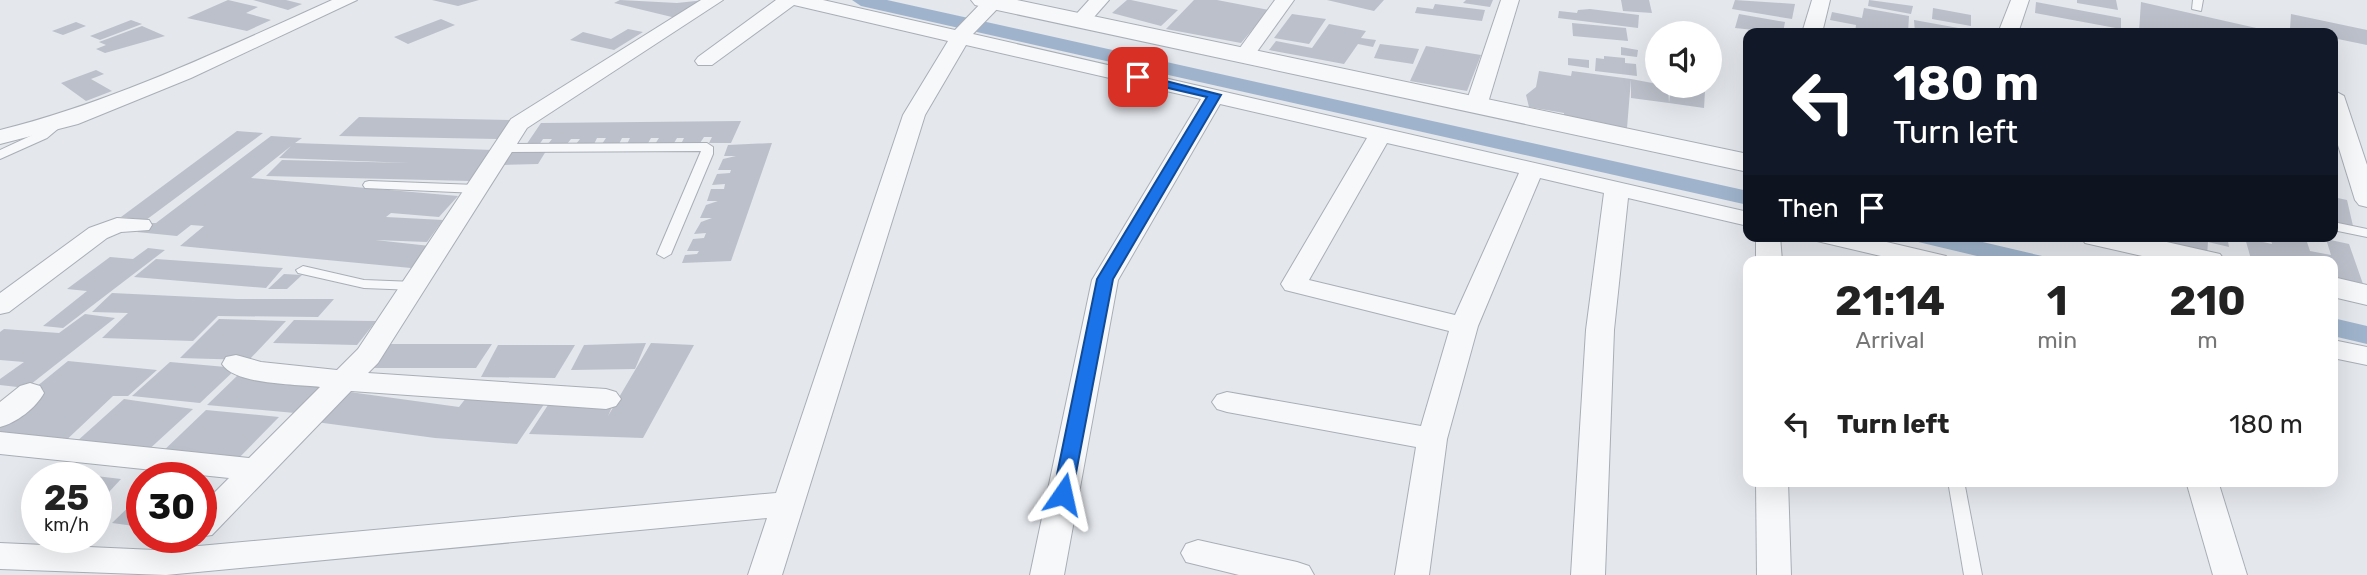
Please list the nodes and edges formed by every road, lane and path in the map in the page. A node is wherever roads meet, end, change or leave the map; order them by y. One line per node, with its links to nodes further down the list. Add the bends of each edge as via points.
1 (348, 0): 20 (street, via 184,74)
2 (714, 0): 23 (street, via 532,114 519,124)
3 (788, 0): 16 (street)
4 (798, 0): 14 (street)
5 (1100, 0): 11 (street)
6 (1285, 0): 15 (street)
7 (1510, 0): 18 (street)
8 (1821, 0): 12 (street)
9 (2020, 0): 13 (street)
10 (993, 1): 11 (street); 14 (street)
11 (1080, 21): 15 (street)
12 (1813, 28)
13 (2010, 28)
14 (960, 37): 17 (street); 60 (street, via 914,115)
15 (1244, 56): 18 (street)
16 (705, 61)
17 (1214, 95): 21 (street); 67 (street, via 1105,279)
18 (1476, 106): 25 (street)
19 (2338, 111): 30 (street)
20 (62, 120): 22 (street); 24 (lane, via 43,135)
21 (1381, 134): 26 (street); 45 (street, via 1294,284)
22 (0, 136)
23 (504, 148): 29 (street); 37 (lane, via 708,148)
24 (0, 155)
25 (1743, 162)
26 (1532, 169): 28 (street); 45 (street)
27 (369, 185): 29 (lane)
28 (1617, 188): 31 (street); 70 (street, via 1600,330)
29 (477, 190): 41 (street)
30 (2367, 200)
31 (1743, 218)
32 (140, 225): 44 (street, via 117,225 98,233)
33 (2338, 227): 34 (lane)
34 (2367, 233)
35 (1851, 242): 38 (street)
36 (2123, 242): 39 (street)
37 (664, 254)
38 (1909, 256)
39 (2186, 256)
40 (303, 270): 41 (lane, via 364,284)
41 (415, 286): 49 (street, via 368,356)
42 (2338, 288): 43 (street)
43 (2367, 295)
44 (0, 306)
45 (1464, 326): 54 (street)
46 (2338, 350): 47 (street)
47 (2367, 356)
48 (236, 364): 49 (street)
49 (343, 382): 51 (street); 56 (street)
50 (30, 393): 53 (street)
51 (606, 399)
52 (1227, 402): 54 (street)
53 (0, 418)
54 (1432, 439): 69 (street)
55 (0, 443): 56 (street)
56 (257, 470): 61 (street)
57 (1772, 487): 71 (street)
58 (1957, 487): 72 (lane)
59 (2204, 487): 73 (street)
60 (788, 504): 65 (street); 66 (street)
61 (217, 510)
62 (1198, 552): 68 (street)
63 (174, 553): 65 (street)
64 (0, 556): 65 (street)
65 (165, 562)
66 (765, 575)
67 (1047, 575)
68 (1297, 575)
69 (1412, 575)
70 (1588, 575)
71 (1774, 575)
72 (1973, 575)
73 (2230, 575)

